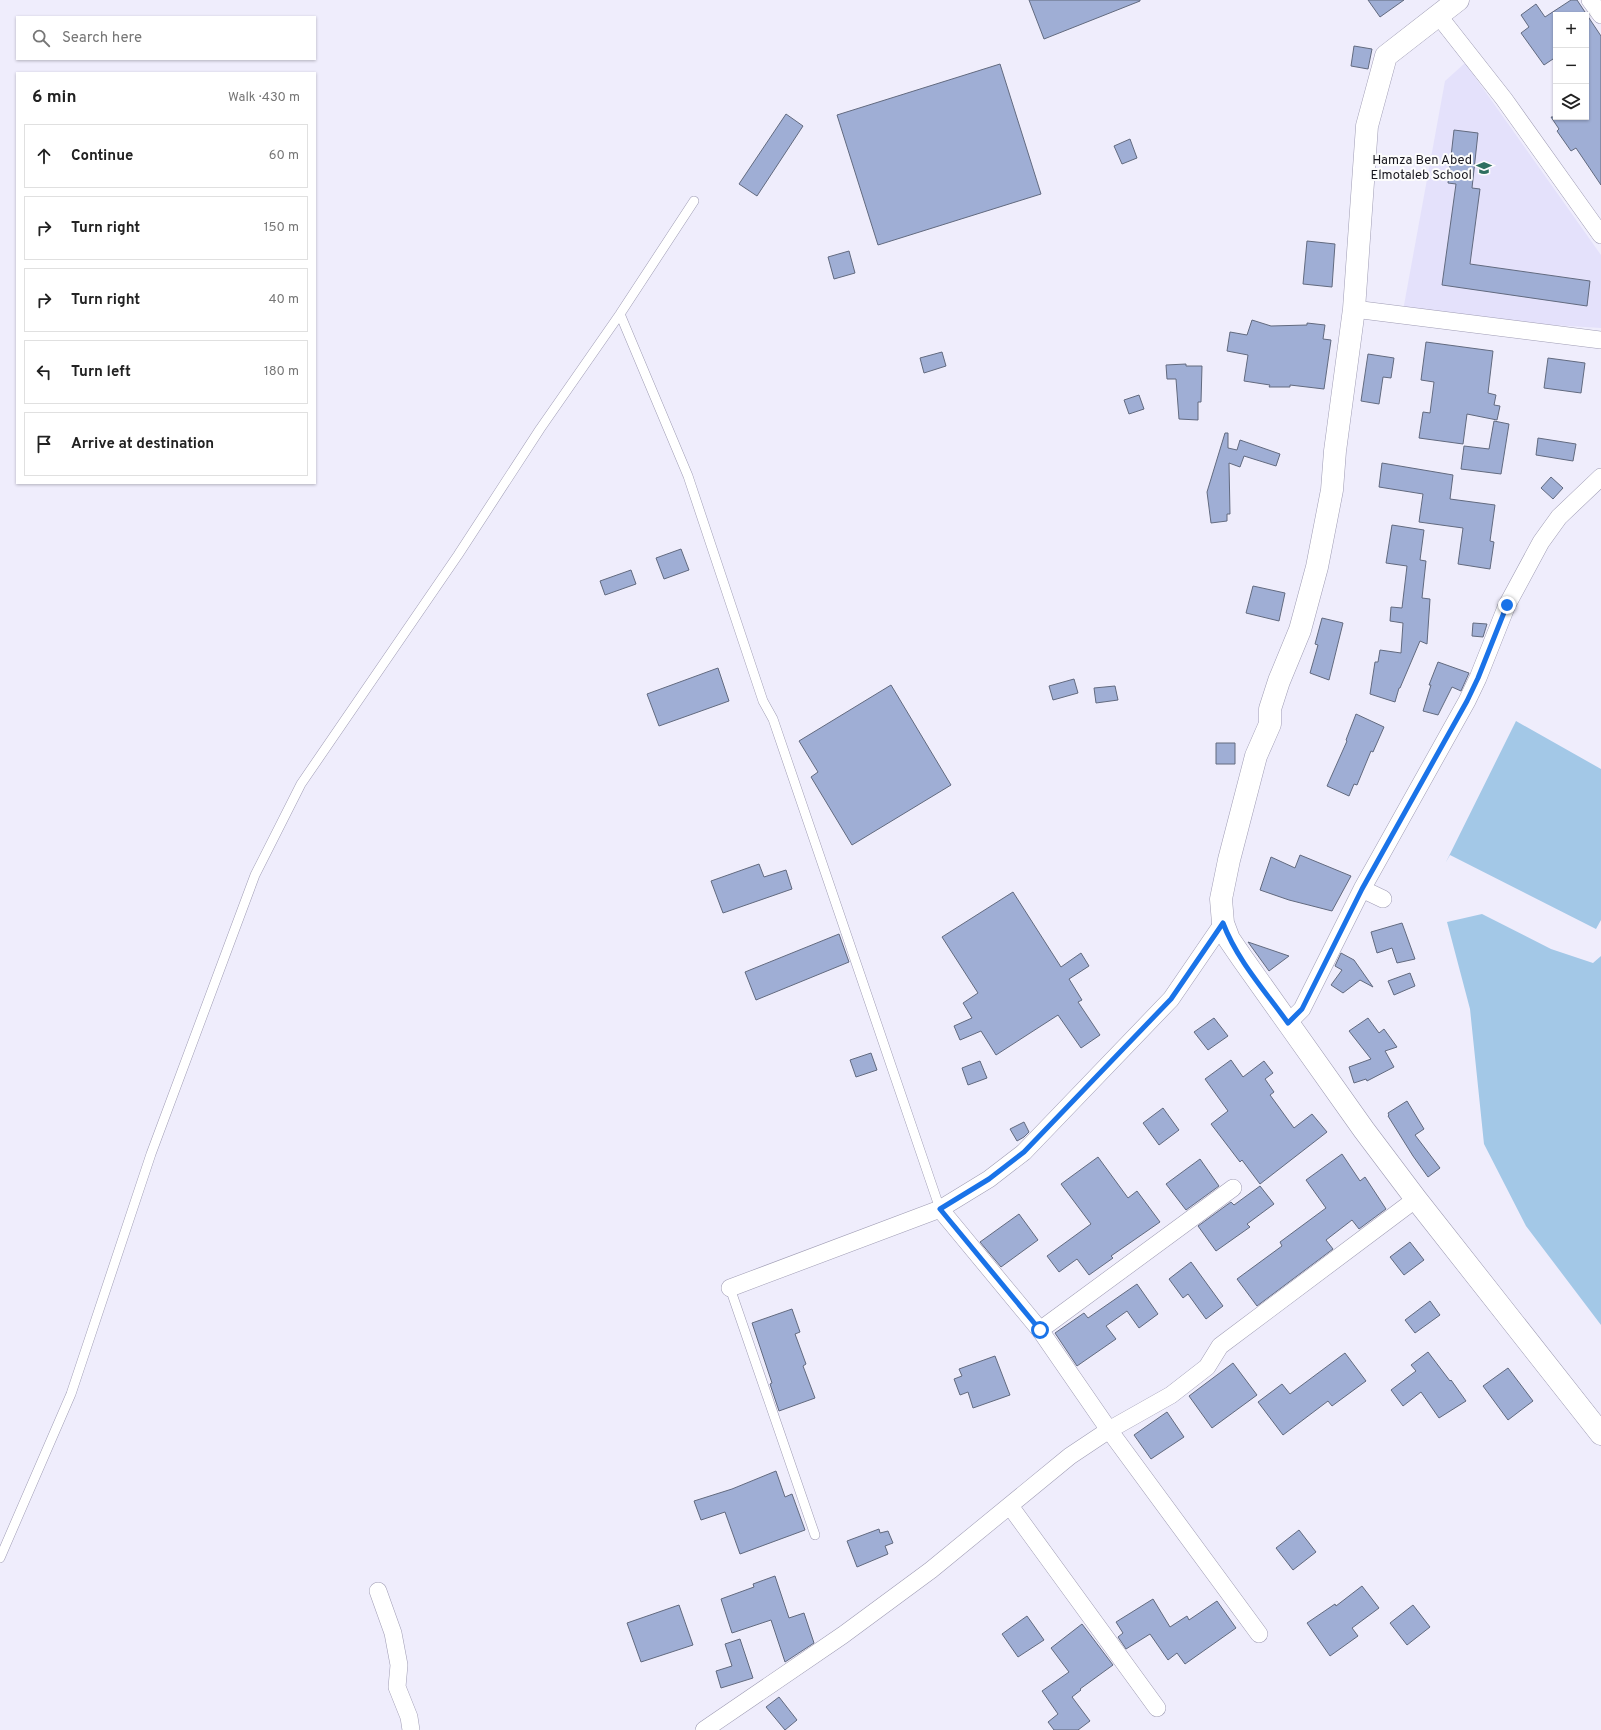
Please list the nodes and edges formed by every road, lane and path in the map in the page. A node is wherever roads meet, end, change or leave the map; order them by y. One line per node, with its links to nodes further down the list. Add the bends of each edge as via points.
1 (1458, 0): 3 (street)
2 (1590, 0): 4 (street)
3 (1438, 15): 6 (street, via 1504,99); 7 (street, via 1386,56 1367,126)
4 (1601, 15)
5 (694, 201): 8 (lane)
6 (1601, 235)
7 (1354, 309): 9 (street); 13 (street, via 1332,490 1317,567 1300,630 1270,709 1270,724 1256,756 1221,899)
8 (620, 314): 17 (lane, via 688,476 763,701 773,720); 24 (lane, via 301,784 255,875 151,1154 71,1394)
9 (1601, 340)
10 (1601, 477): 11 (street, via 1559,517 1541,542 1507,605 1467,701)
11 (1362, 889): 12 (street); 14 (street, via 1302,1009)
12 (1383, 900)
13 (1223, 923): 14 (street, via 1229,939); 17 (street, via 1171,999 1024,1152 989,1179)
14 (1288, 1023): 16 (street)
15 (1233, 1188): 19 (street)
16 (1416, 1198): 20 (street, via 1220,1346 1207,1367 1171,1395); 21 (street)
17 (940, 1209): 18 (street); 19 (street)
18 (730, 1288): 23 (lane)
19 (1040, 1330): 20 (street)
20 (1109, 1430): 22 (street, via 1070,1456); 26 (street)
21 (1601, 1434)
22 (1010, 1506): 27 (street); 29 (street, via 931,1570)
23 (815, 1535)
24 (0, 1558)
25 (378, 1591): 28 (street, via 393,1633 398,1665 397,1687 409,1717)
26 (1259, 1634)
27 (1157, 1708)
28 (411, 1730)
29 (704, 1730)

